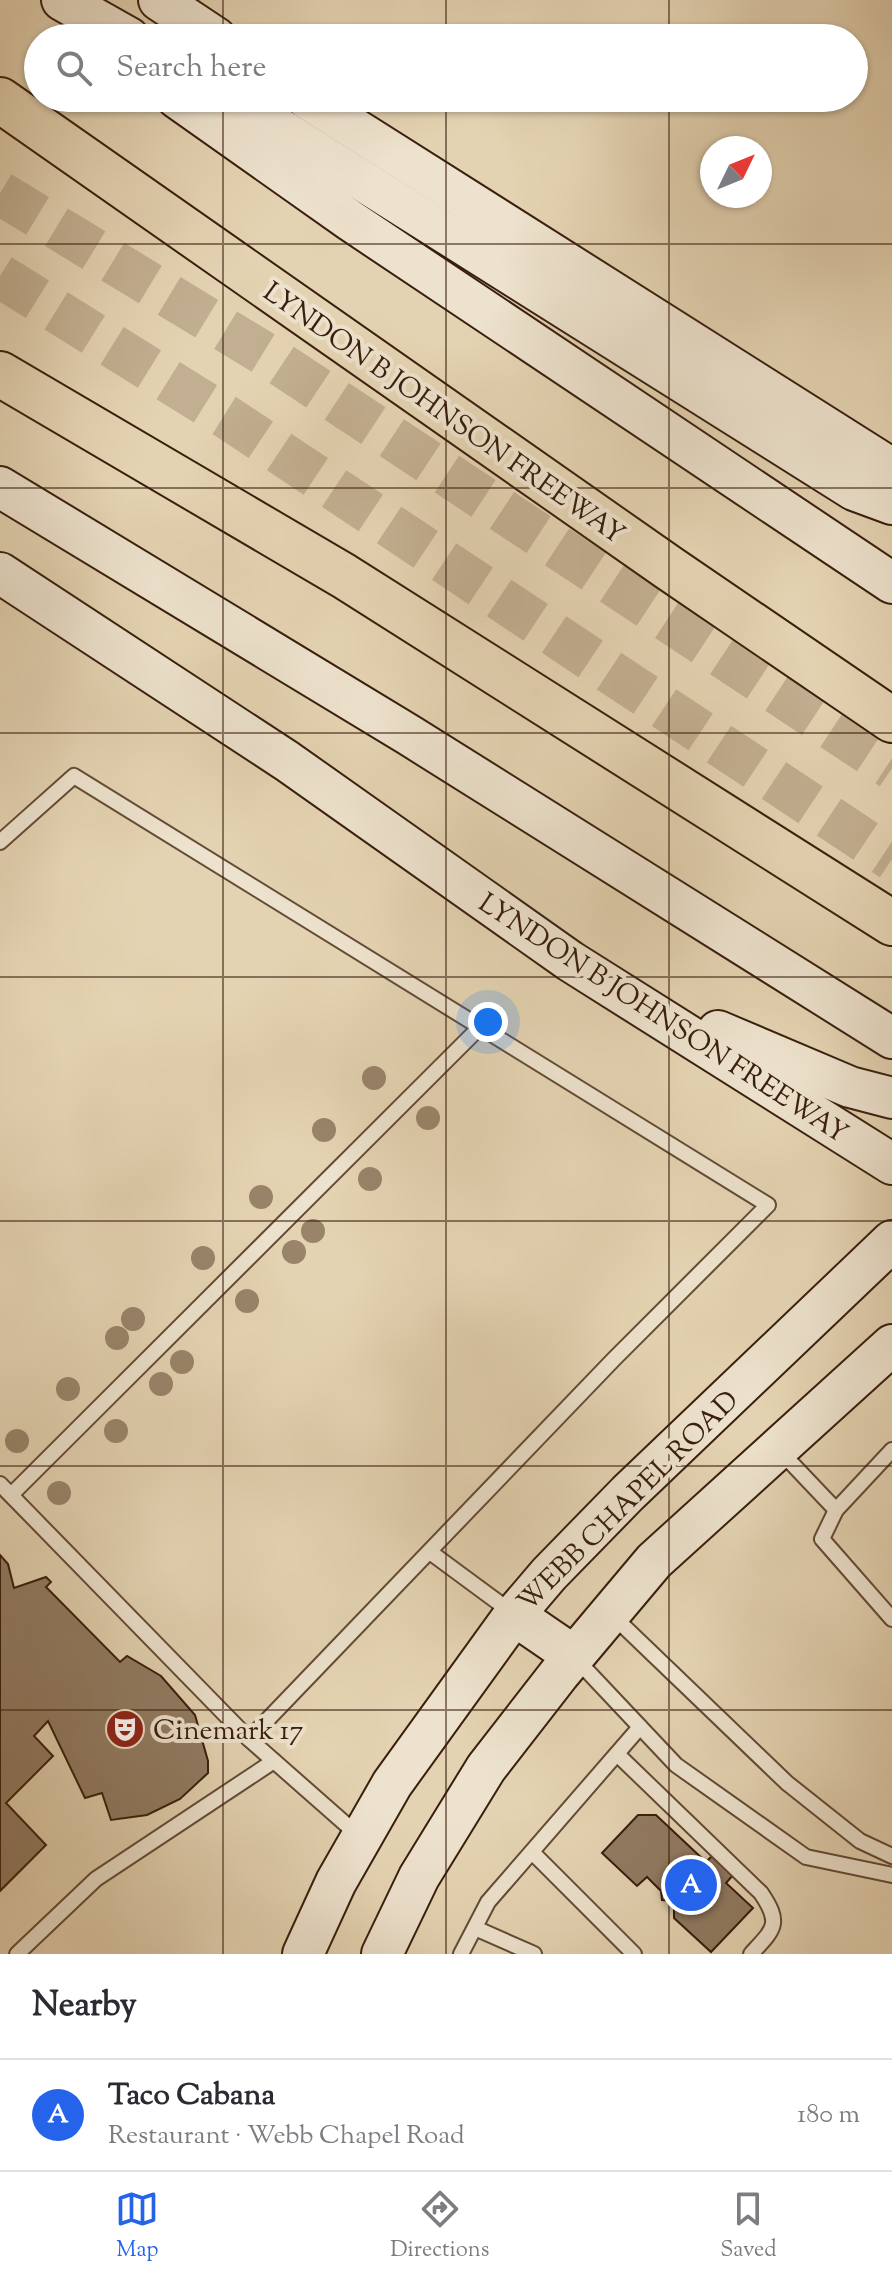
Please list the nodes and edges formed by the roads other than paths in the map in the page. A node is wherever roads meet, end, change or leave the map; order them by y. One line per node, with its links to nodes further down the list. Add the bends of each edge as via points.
1 (51, 0): 4 (main road)
2 (62, 0): 5 (main road)
3 (159, 0): 6 (main road)
4 (82, 24)
5 (104, 24)
6 (195, 24)
7 (0, 100): 17 (highway, LYNDON B JOHNSON FREEWAY)
8 (197, 112): 16 (main road)
9 (253, 112): 14 (main road, via 854,490)
10 (328, 112): 12 (main road)
11 (0, 374): 19 (highway, via 344,576)
12 (892, 469)
13 (0, 487): 22 (main road)
14 (892, 504)
15 (0, 573): 20 (main road, LYNDON B JOHNSON FREEWAY, via 287,761)
16 (892, 583)
17 (892, 720)
18 (0, 842): 21 (lane, via 74,776)
19 (892, 923)
20 (608, 985): 23 (main road, via 850,1087); 24 (main road, LYNDON B JOHNSON FREEWAY)
21 (480, 1027): 29 (lane); 31 (lane, via 768,1205)
22 (892, 1038)
23 (892, 1098)
24 (892, 1164)
25 (892, 1241): 33 (main road, WEBB CHAPEL ROAD, via 628,1493)
26 (892, 1345): 27 (main road)
27 (777, 1448): 30 (lane); 32 (main road, via 654,1561)
28 (892, 1450): 30 (lane)
29 (5, 1490): 37 (lane)
30 (836, 1510): 34 (lane, via 822,1539)
31 (430, 1552): 33 (lane); 37 (lane)
32 (610, 1613): 35 (main road); 42 (lane, via 787,1783 860,1841)
33 (514, 1615): 35 (main road); 40 (main road, WEBB CHAPEL ROAD, via 392,1784)
34 (892, 1619)
35 (574, 1656): 36 (lane); 47 (main road, via 486,1768 419,1877)
36 (640, 1727): 38 (lane); 43 (lane, via 676,1765 806,1857)
37 (249, 1739): 39 (lane)
38 (617, 1754): 41 (lane); 51 (lane, via 761,1893 774,1912 771,1931)
39 (274, 1761): 40 (lane); 45 (lane, via 96,1879)
40 (361, 1838): 46 (main road, WEBB CHAPEL ROAD)
41 (532, 1852): 44 (lane, via 488,1902); 50 (lane)
42 (892, 1856)
43 (892, 1875)
44 (475, 1928): 48 (lane); 49 (lane)
45 (17, 1954)
46 (303, 1954)
47 (382, 1954)
48 (461, 1954)
49 (534, 1954)
50 (634, 1954)
51 (751, 1954)

